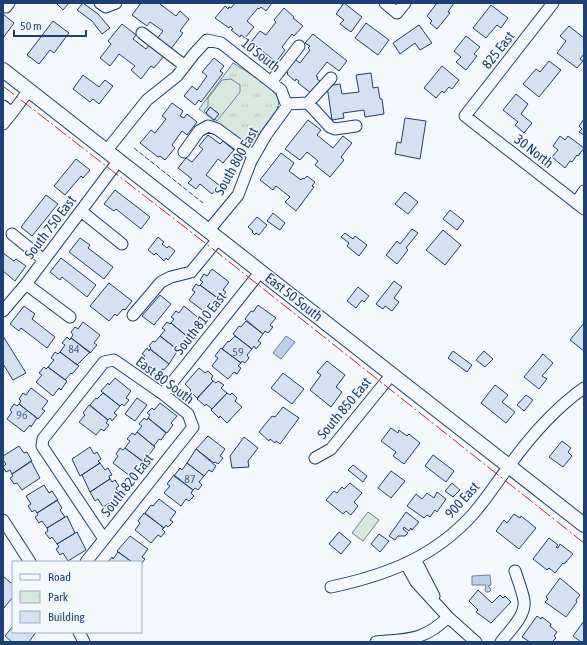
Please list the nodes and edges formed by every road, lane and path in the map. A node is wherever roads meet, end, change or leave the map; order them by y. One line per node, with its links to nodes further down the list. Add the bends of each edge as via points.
1 (100, 3): 2 (street, via 106,7)
2 (116, 3)
3 (384, 3): 4 (street, via 397,13)
4 (405, 3)
5 (554, 3): 16 (street, 825 East)
6 (142, 33): 8 (street)
7 (299, 46): 11 (street)
8 (185, 66): 11 (street, 10 South, via 207,40 221,43); 19 (street, via 148,100)
9 (3, 70): 12 (main road, East 50 South)
10 (331, 78): 13 (street)
11 (271, 82): 14 (street, 10 South, via 281,90)
12 (29, 90): 15 (street); 19 (main road, East 50 South)
13 (308, 103): 14 (street); 18 (street, via 330,127 335,129)
14 (287, 105): 21 (street, South 800 East)
15 (7, 109): 17 (street)
16 (465, 116): 24 (street, 30 North)
17 (3, 124)
18 (356, 126)
19 (107, 150): 22 (main road, East 50 South)
20 (184, 152): 21 (street, via 199,131 208,126)
21 (254, 156): 27 (street, South 800 East, via 238,195)
22 (119, 160): 25 (street, South 750 East); 27 (main road, East 50 South)
23 (584, 191): 24 (street)
24 (580, 206)
25 (81, 211): 28 (street); 29 (street, South 750 East)
26 (12, 234): 29 (street)
27 (214, 234): 30 (main road, East 50 South); 33 (street, South 800 East, via 191,272 161,282)
28 (122, 244)
29 (44, 260): 31 (street, South 750 East)
30 (261, 271): 35 (main road, East 50 South); 37 (street, South 810 East)
31 (26, 284): 32 (street, South 750 East); 34 (street)
32 (3, 311)
33 (133, 316)
34 (70, 317)
35 (392, 374): 39 (street, South 850 East, via 331,449); 40 (main road, East 50 South)
36 (584, 388): 40 (street, 900 East, via 553,413)
37 (164, 394): 38 (street, East 80 South, via 188,414); 44 (street, East 80 South, via 114,360 104,362 43,439 42,446)
38 (193, 427): 44 (street, South 820 East)
39 (315, 458)
40 (509, 466): 42 (main road, East 50 South); 48 (street, 900 East, via 466,521 443,540)
41 (3, 520): 43 (street)
42 (584, 525)
43 (13, 536): 45 (street); 46 (street)
44 (104, 539): 47 (street, South 820 East)
45 (3, 541)
46 (29, 561)
47 (87, 561)
48 (410, 561): 50 (street, 900 East, via 374,577); 51 (street, via 416,582)
49 (515, 571): 56 (street, via 524,609)
50 (331, 587)
51 (445, 613): 54 (street, via 438,627 428,633 406,640); 55 (street)
52 (80, 633): 53 (street)
53 (84, 642)
54 (376, 642)
55 (476, 642)
56 (501, 642)

